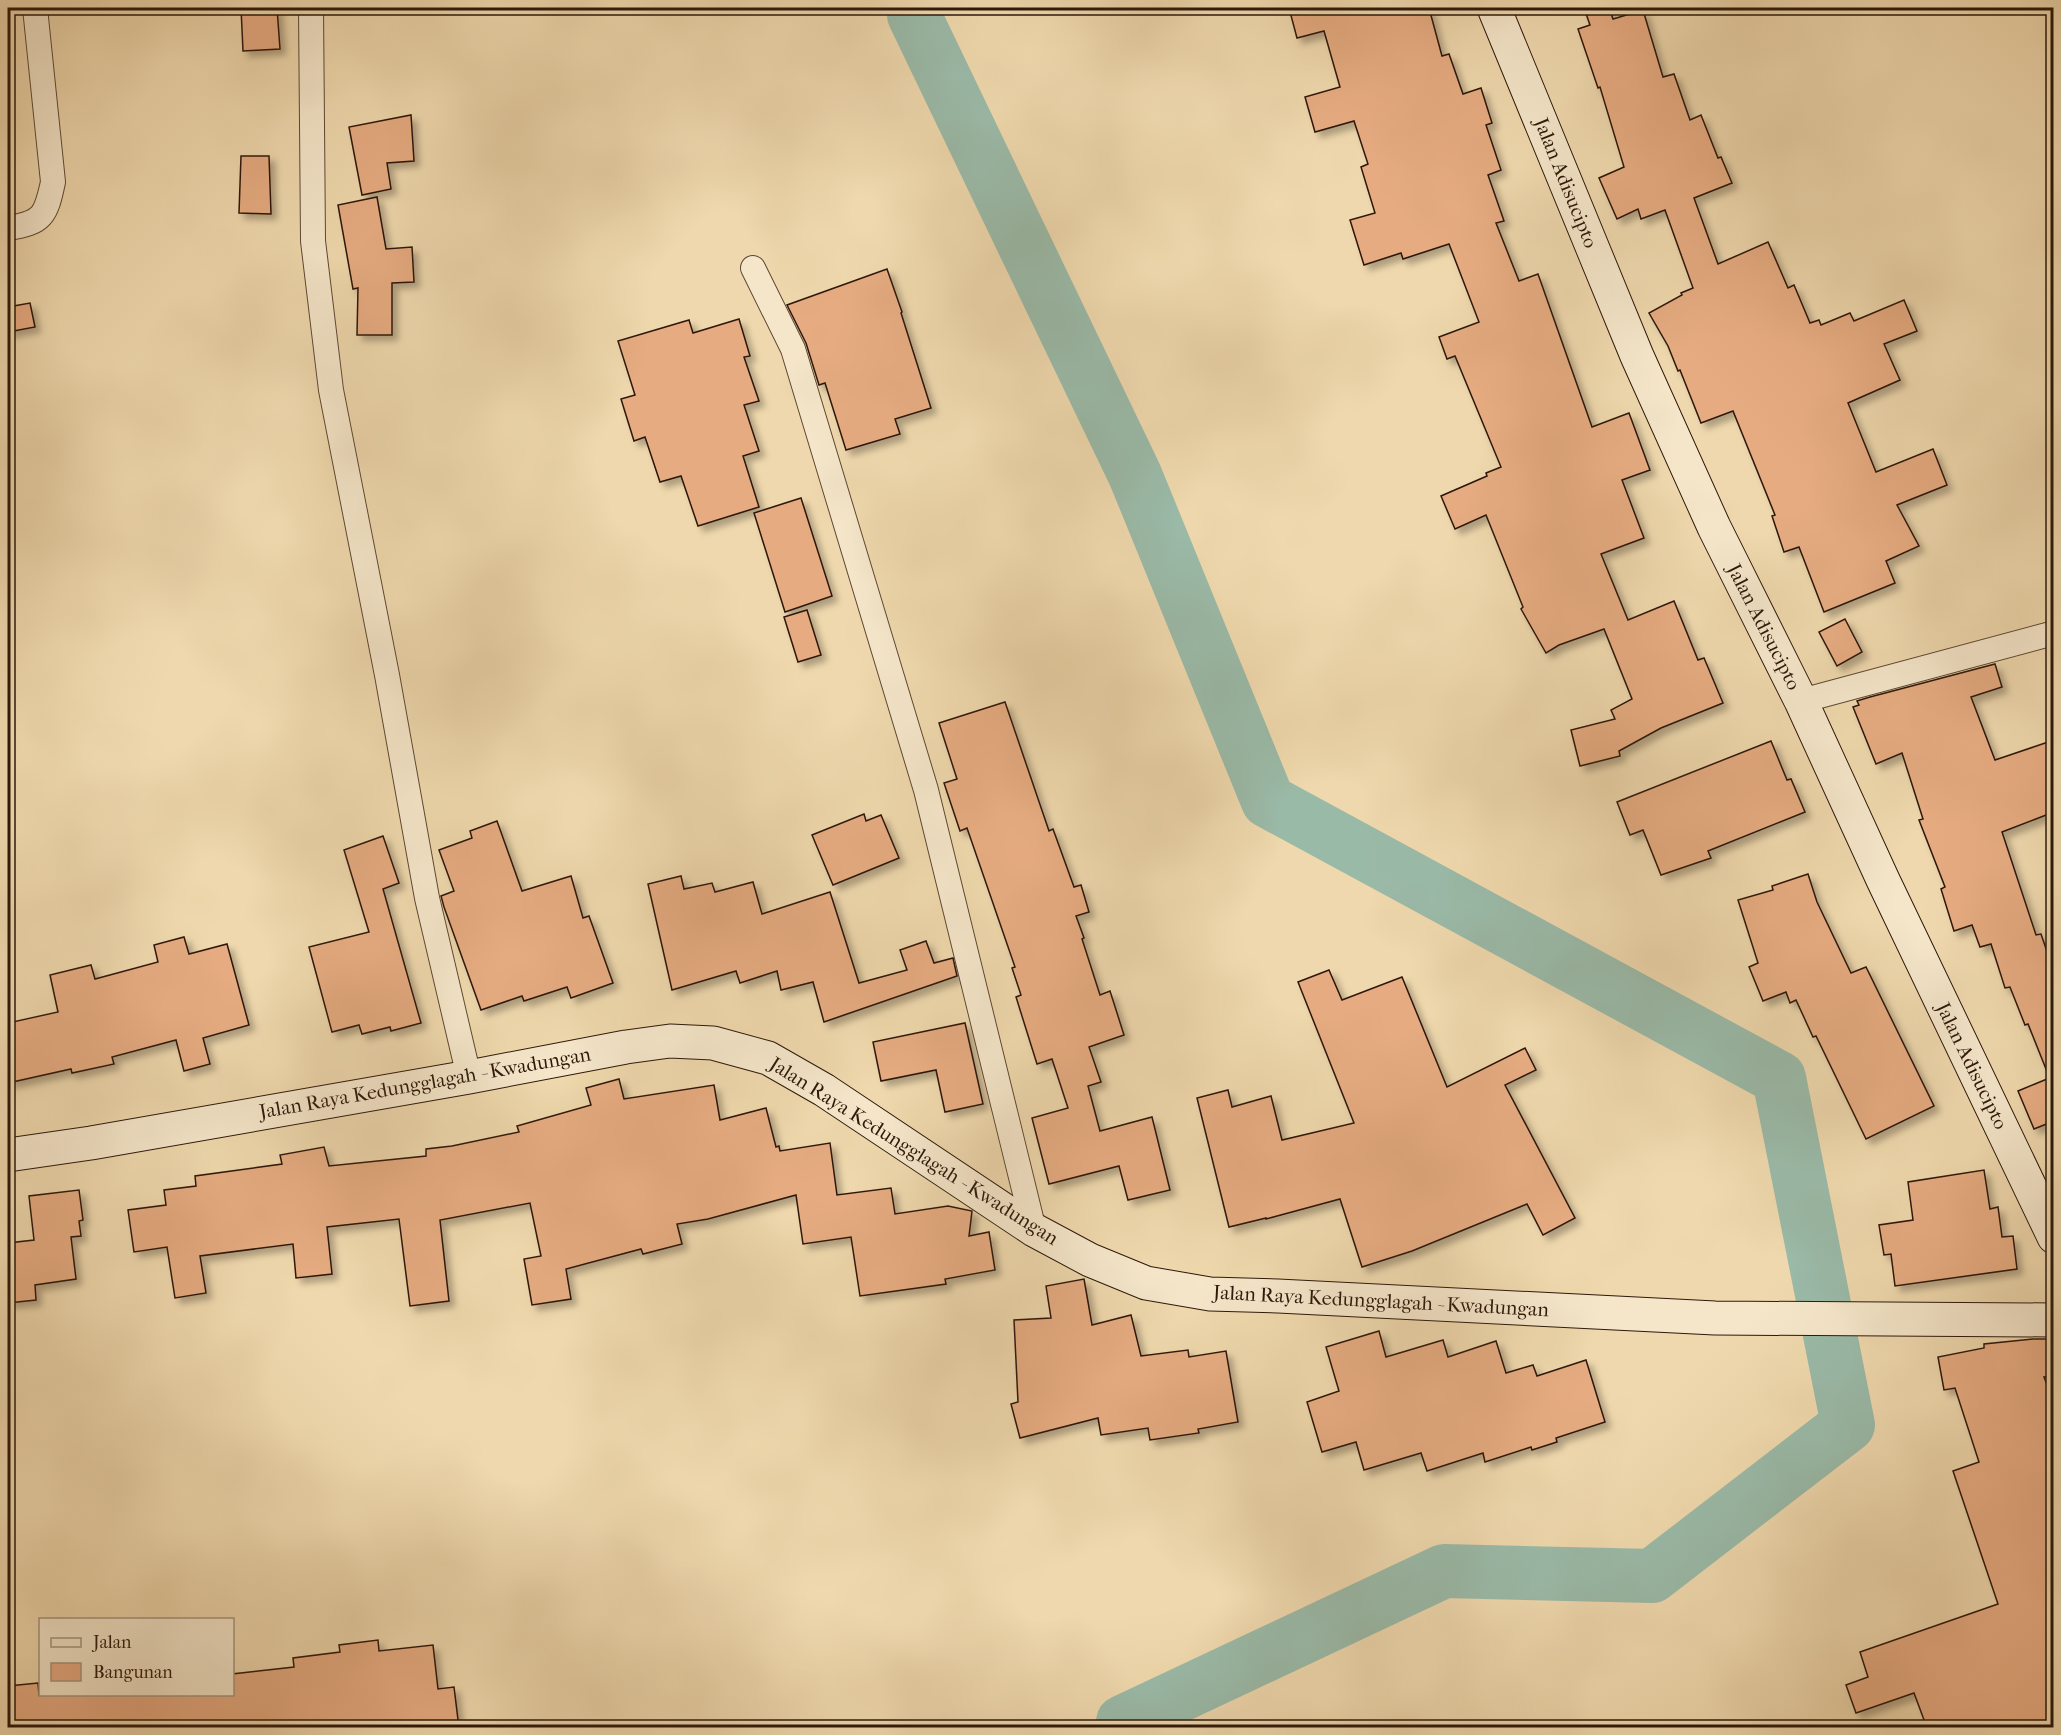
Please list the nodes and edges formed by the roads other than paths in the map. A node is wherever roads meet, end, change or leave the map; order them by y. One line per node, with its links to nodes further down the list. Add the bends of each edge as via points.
1 (35, 8): 4 (street, via 53,182 43,215 25,226)
2 (311, 8): 8 (street, via 313,241 331,390 427,898)
3 (1494, 8): 7 (main road, Jalan Adisucipto, via 1637,357 1714,528)
4 (8, 228)
5 (753, 268): 10 (street, via 793,349 926,790)
6 (2054, 633): 7 (street)
7 (1802, 701): 11 (main road, Jalan Adisucipto, via 1882,880)
8 (469, 1077): 9 (main road, Jalan Raya Kedungglagah - Kwadungan); 10 (main road, Jalan Raya Kedungglagah - Kwadungan, via 659,1042 713,1042 768,1058 824,1090)
9 (8, 1155)
10 (1034, 1230): 12 (main road, Jalan Raya Kedungglagah - Kwadungan, via 1090,1260 1146,1283 1210,1294 1715,1318)
11 (2054, 1237)
12 (2054, 1320)

